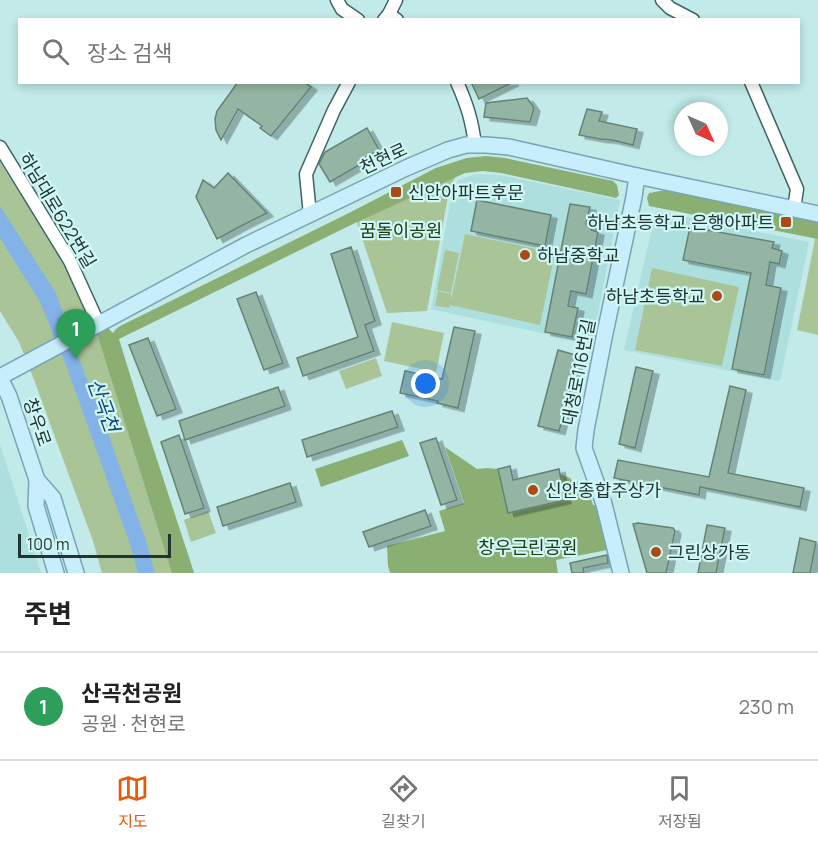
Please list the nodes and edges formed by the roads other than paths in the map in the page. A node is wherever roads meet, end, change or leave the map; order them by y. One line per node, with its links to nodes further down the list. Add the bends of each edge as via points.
1 (337, 0): 4 (street)
2 (396, 0): 5 (street)
3 (662, 0): 6 (street)
4 (355, 18)
5 (390, 18)
6 (689, 18)
7 (348, 84): 15 (street, via 306,174)
8 (458, 84): 10 (street, via 471,118)
9 (752, 84): 13 (street, via 797,189)
10 (475, 145): 12 (main road, 천현로, via 509,147); 15 (main road, 천현로, via 432,157)
11 (0, 147): 16 (street, 하남대로622번길, via 70,261)
12 (637, 176): 13 (main road, 천현로); 21 (main road, 대청로116번길, via 584,448 604,504)
13 (794, 209): 14 (main road, 천현로)
14 (818, 214)
15 (309, 215): 16 (main road, 천현로)
16 (99, 325): 17 (main road, 천현로)
17 (0, 377): 18 (main road, 창우로)
18 (37, 480): 19 (main road, 창우로, via 36,506); 20 (main road, 창우로, via 53,498)
19 (57, 573)
20 (76, 573)
21 (621, 573)

